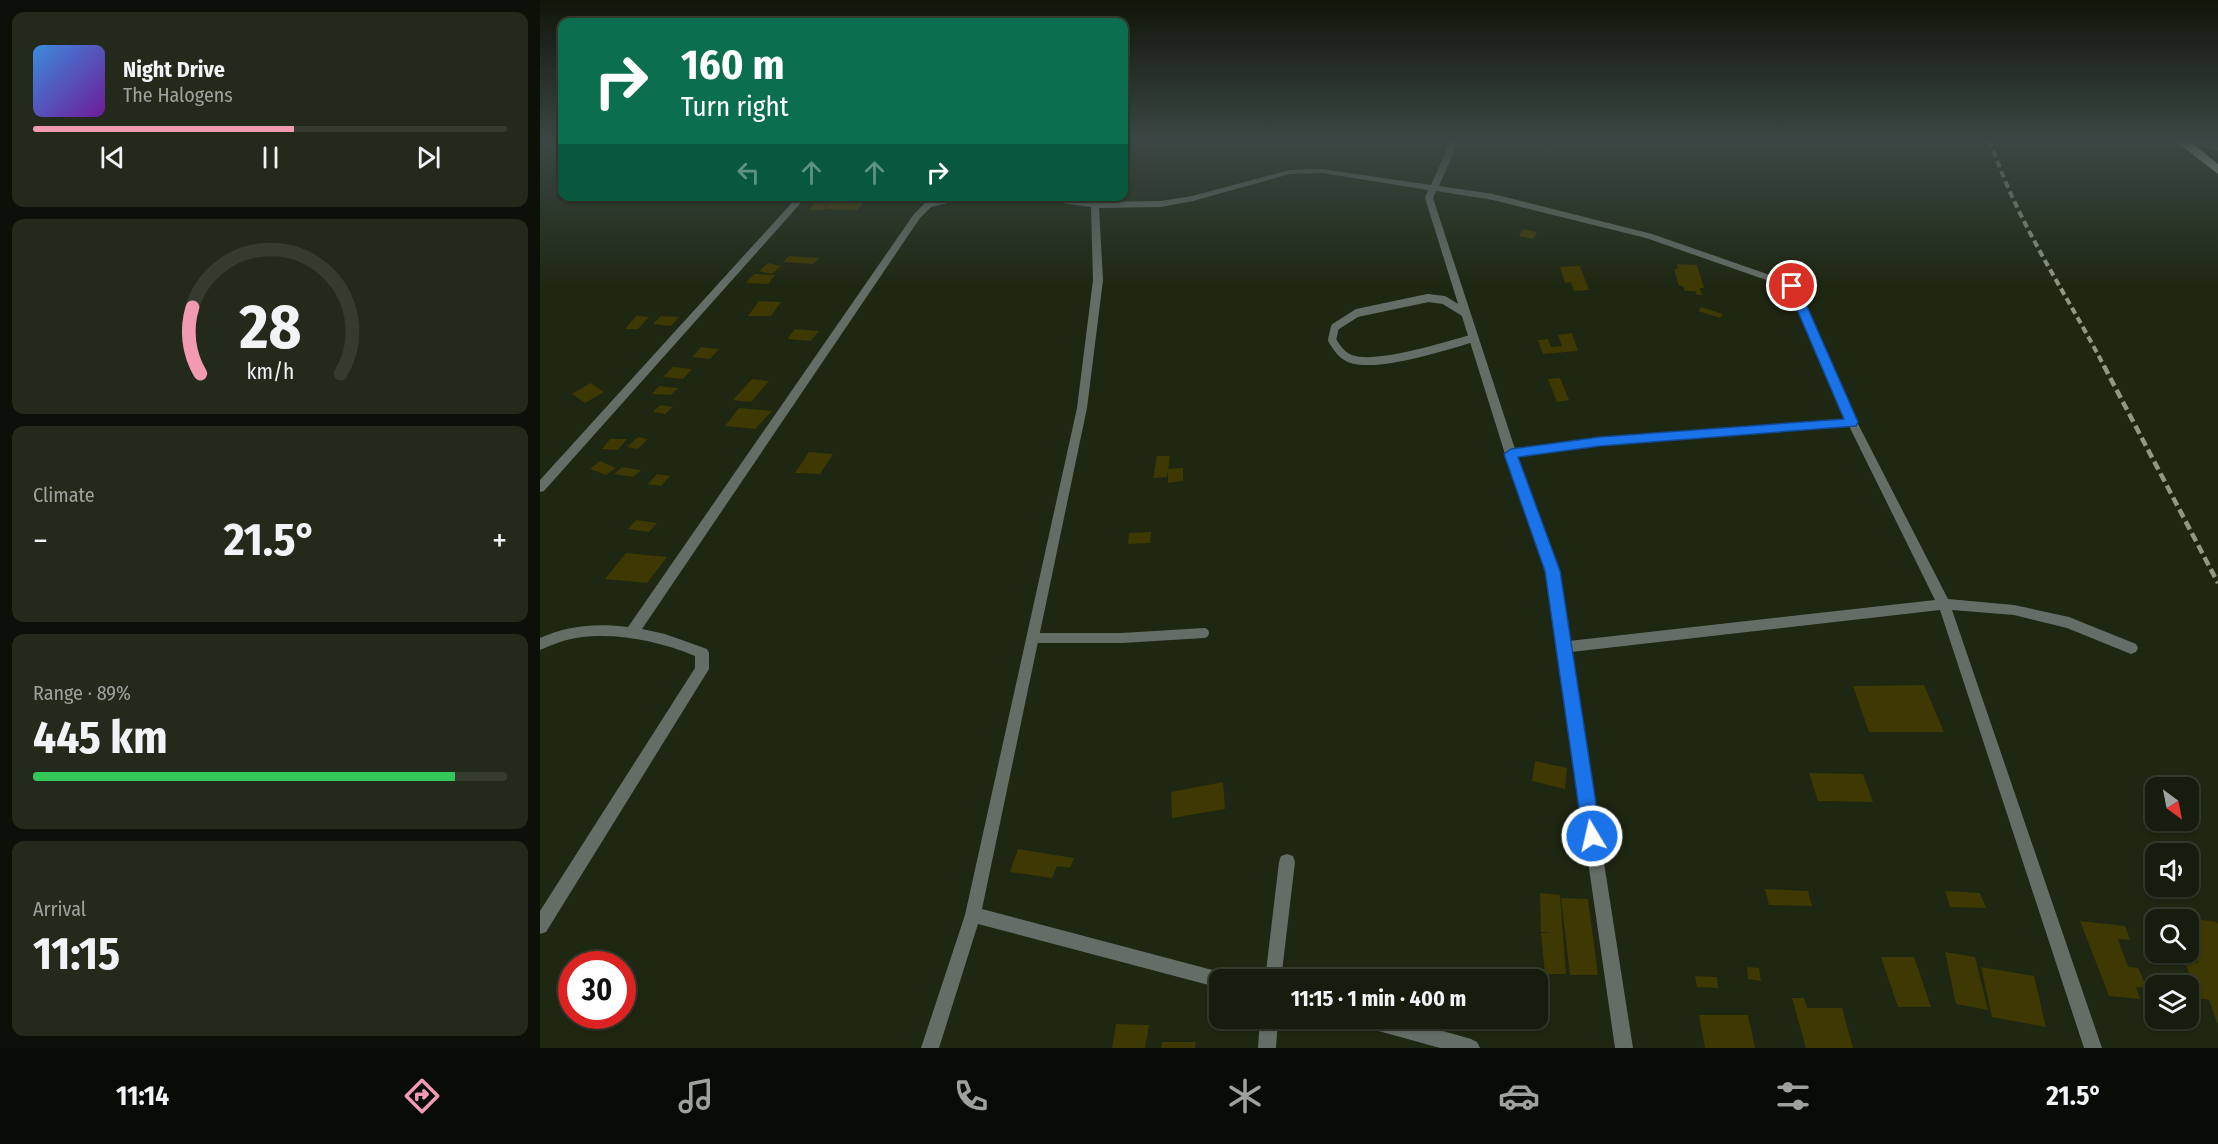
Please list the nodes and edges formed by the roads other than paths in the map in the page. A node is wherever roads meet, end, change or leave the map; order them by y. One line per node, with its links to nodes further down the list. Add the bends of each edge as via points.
1 (1224, 189): 7 (street, via 1172,202)
2 (1432, 189): 8 (street, via 1429,198)
3 (1444, 189): 10 (street, via 1493,197 1649,236 1792,286)
4 (799, 201): 12 (street)
5 (944, 201): 14 (street, via 928,205 917,216)
6 (1068, 201): 7 (street)
7 (1095, 205): 16 (street, via 1098,280 1082,408)
8 (1465, 313): 9 (street); 9 (lane, via 1451,302 1428,298 1357,313 1335,327 1332,340 1340,354 1352,361 1371,362)
9 (1473, 338): 11 (street)
10 (1852, 422): 11 (street, via 1600,441); 13 (street)
11 (1511, 454): 18 (street, via 1552,571)
12 (540, 489)
13 (1944, 604): 18 (street); 19 (street, via 2036,615 2069,623); 31 (street)
14 (633, 631): 17 (street, via 568,632); 22 (street, via 702,653 702,669)
15 (1204, 633): 16 (lane)
16 (1032, 638): 21 (street)
17 (540, 644)
18 (1563, 646): 30 (street)
19 (2131, 648)
20 (1287, 862): 23 (street)
21 (973, 915): 24 (street); 27 (street)
22 (540, 926)
23 (1274, 969)
24 (1209, 977)
25 (1268, 1029): 28 (street)
26 (1403, 1029): 29 (street)
27 (930, 1048)
28 (1267, 1048)
29 (1471, 1048)
30 (1624, 1048)
31 (2093, 1048)

